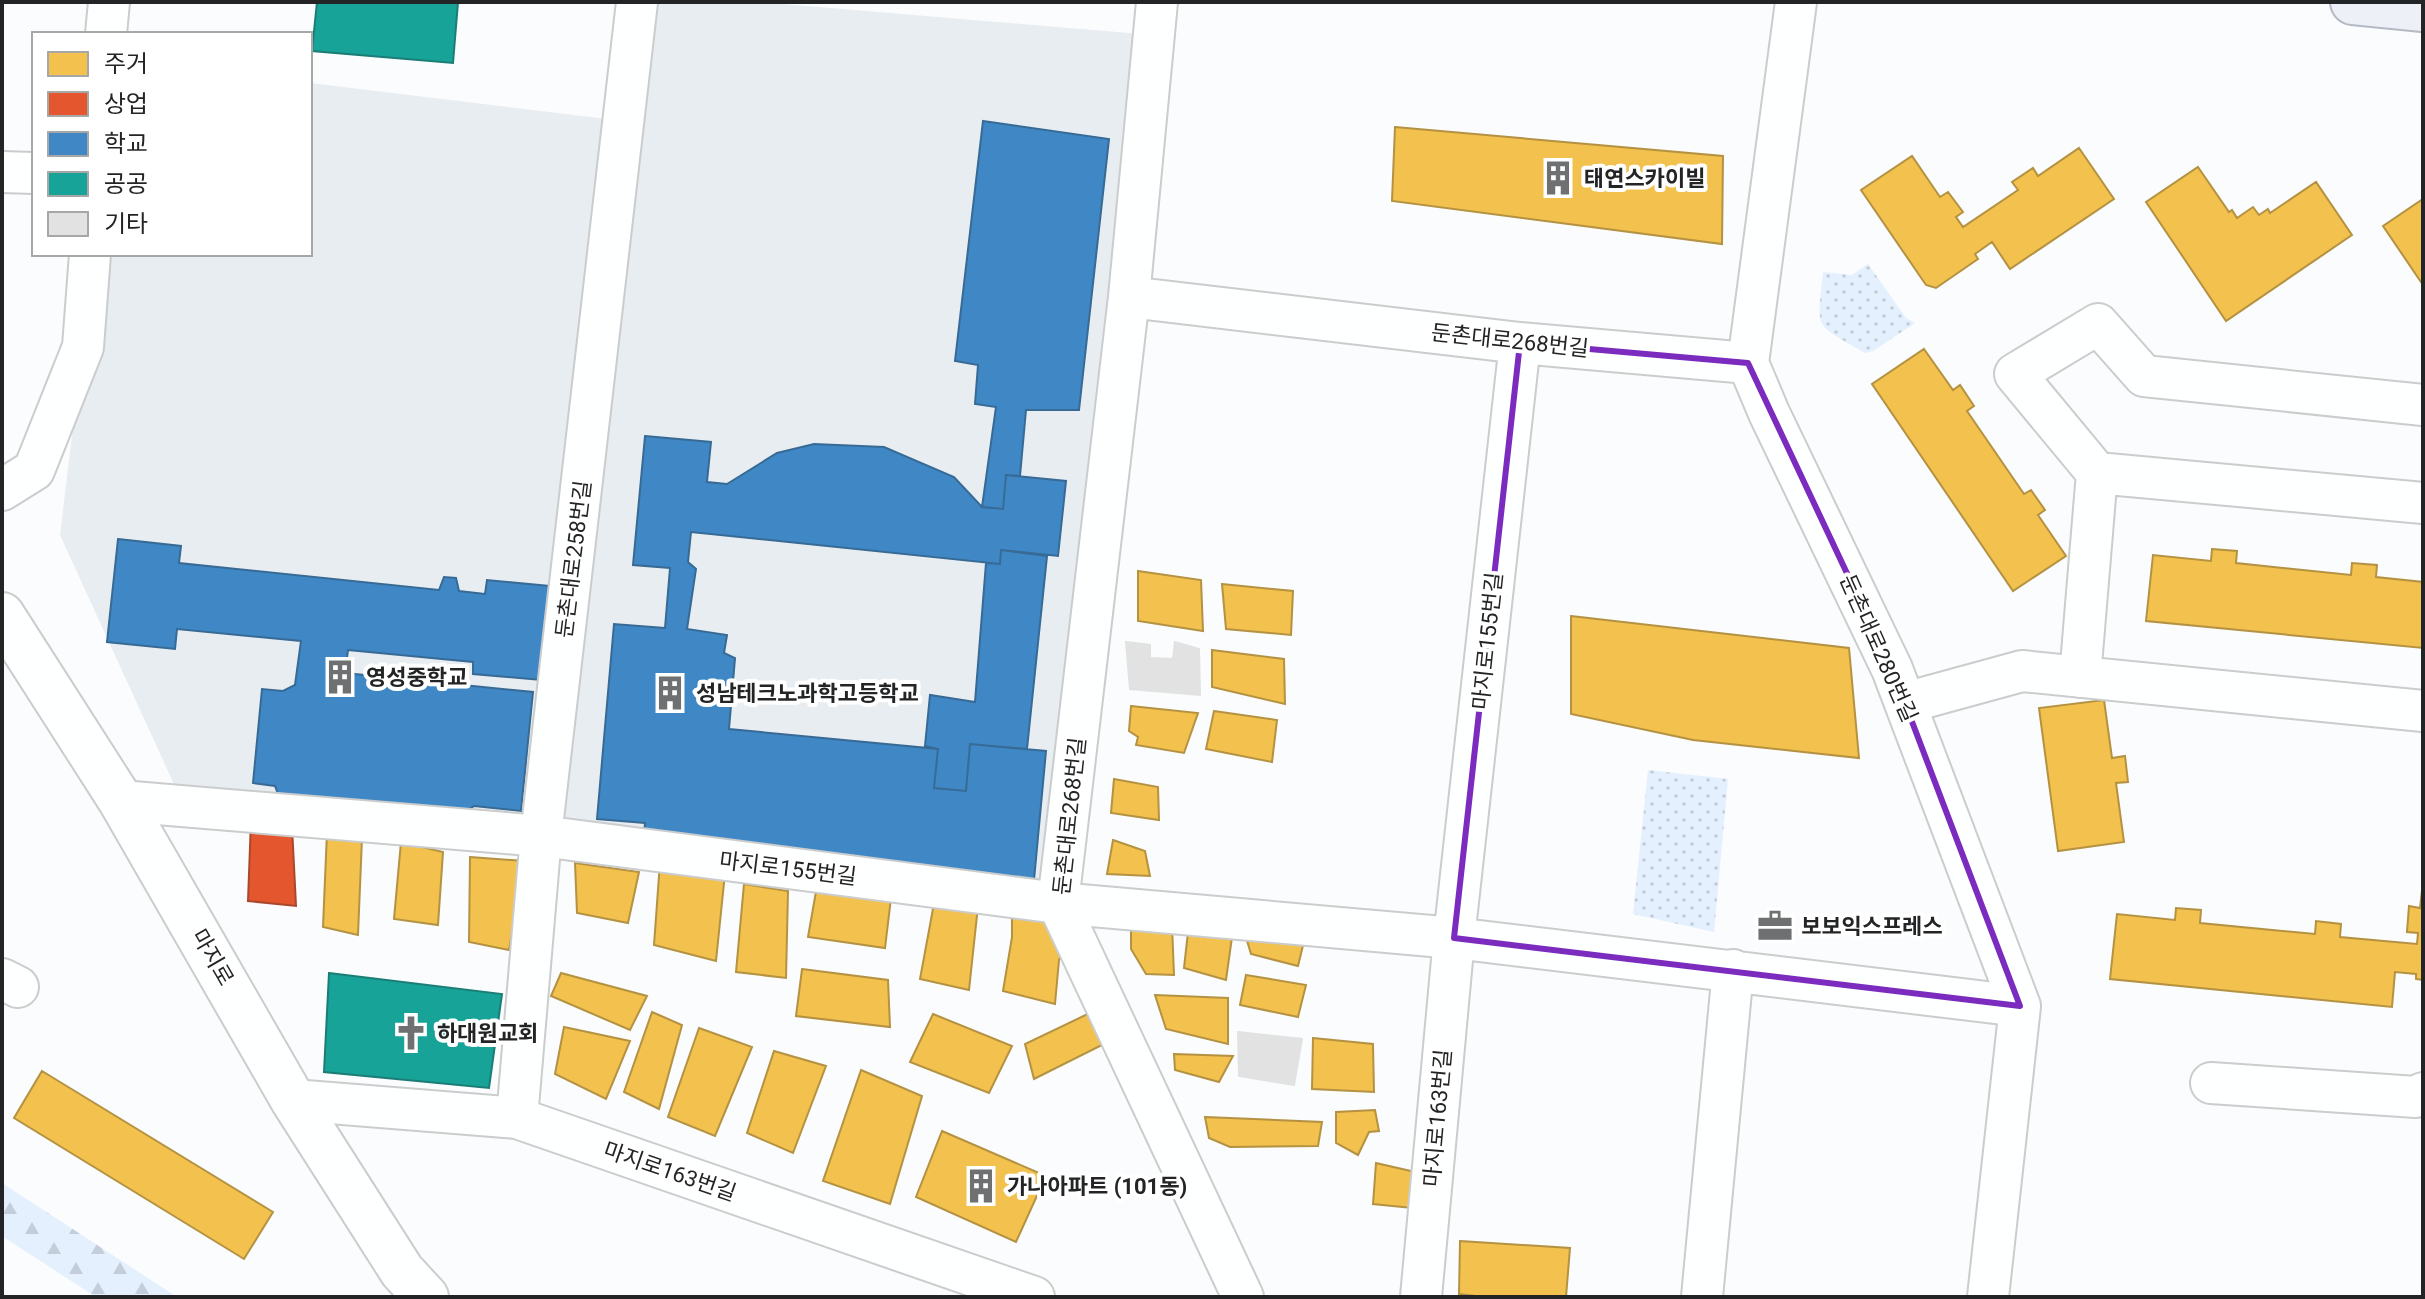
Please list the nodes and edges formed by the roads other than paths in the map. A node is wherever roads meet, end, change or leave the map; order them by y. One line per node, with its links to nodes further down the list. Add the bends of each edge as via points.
1 (109, 2): 7 (street)
2 (637, 2): 23 (street, 둔촌대로258번길)
3 (1157, 2): 11 (street, 둔촌대로268번길)
4 (1796, 2): 13 (street)
5 (2353, 2): 6 (main road)
6 (2423, 9)
7 (106, 32)
8 (2, 172): 9 (street)
9 (32, 173)
10 (90, 256): 16 (street, via 83,347 34,470)
11 (1129, 297): 12 (street, 둔촌대로268번길); 24 (street, 둔촌대로268번길)
12 (1520, 343): 13 (street, 둔촌대로268번길); 25 (street, 마지로155번길)
13 (1748, 363): 20 (street, 둔촌대로280번길)
14 (2423, 405): 15 (street, via 2144,376 2098,324 2015,374)
15 (2097, 473): 17 (street); 19 (street)
16 (2, 490)
17 (2423, 503)
18 (2, 615): 22 (main road, 마지로)
19 (2080, 677): 20 (street, via 2022,671); 21 (street)
20 (1905, 703): 27 (street, 둔촌대로280번길)
21 (2423, 711)
22 (121, 801): 23 (street, 마지로155번길); 30 (main road, 마지로)
23 (541, 836): 24 (street, 마지로155번길); 31 (street, 둔촌대로258번길)
24 (1058, 903): 25 (street, 마지로155번길); 34 (street, 둔촌대로268번길)
25 (1454, 938): 26 (street, 마지로155번길); 35 (street, 마지로163번길)
26 (1733, 970): 27 (street, 마지로155번길); 36 (street)
27 (2020, 1006): 37 (street, 둔촌대로280번길)
28 (2211, 1083): 29 (street, via 2416,1097)
29 (2423, 1093)
30 (293, 1100): 31 (street, 마지로163번길); 32 (main road, 마지로, via 402,1271)
31 (517, 1118): 33 (street, 마지로163번길)
32 (426, 1297)
33 (1034, 1297)
34 (1243, 1297)
35 (1421, 1297)
36 (1702, 1297)
37 (1988, 1297)

